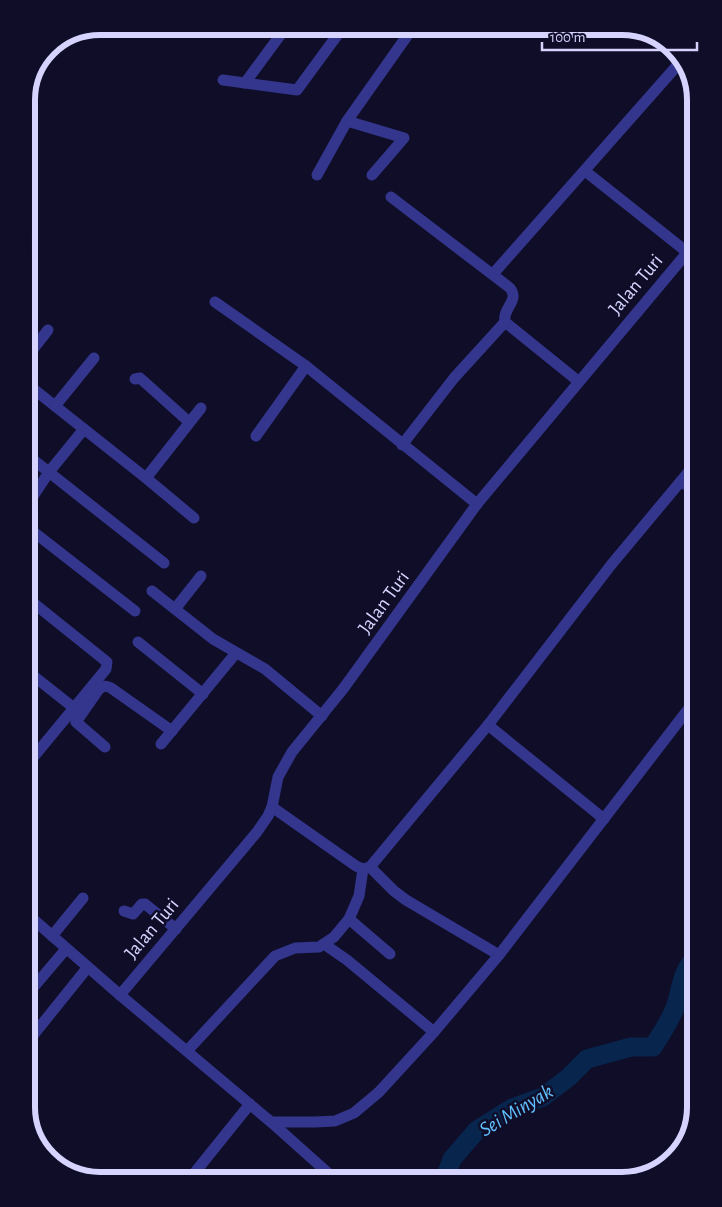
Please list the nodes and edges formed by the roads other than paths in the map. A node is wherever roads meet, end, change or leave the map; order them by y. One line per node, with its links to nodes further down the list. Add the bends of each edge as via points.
1 (280, 35): 6 (street)
2 (337, 35): 6 (street, via 297,90)
3 (408, 35): 7 (street)
4 (677, 66): 8 (street)
5 (223, 80): 6 (street)
6 (245, 83)
7 (347, 121): 9 (street); 10 (street, via 404,138)
8 (585, 172): 12 (street); 13 (street)
9 (317, 175)
10 (372, 175)
11 (391, 197): 13 (street)
12 (687, 252): 21 (street, Jalan Turi)
13 (493, 274): 15 (street, via 513,291)
14 (215, 302): 19 (street)
15 (505, 322): 21 (street); 28 (street, via 454,378)
16 (48, 330): 17 (street)
17 (35, 347)
18 (94, 358): 23 (street)
19 (306, 366): 27 (street); 28 (street)
20 (135, 379): 25 (street, via 140,378)
21 (578, 381): 36 (street, Jalan Turi)
22 (35, 390): 23 (street)
23 (56, 406): 26 (street)
24 (201, 408): 25 (street)
25 (189, 422): 32 (street)
26 (84, 429): 30 (street); 32 (street)
27 (256, 436)
28 (402, 445): 36 (street)
29 (35, 461): 30 (street)
30 (49, 472): 35 (street); 39 (street)
31 (687, 474): 33 (street)
32 (146, 478): 37 (street)
33 (681, 481): 34 (street); 52 (street, via 611,565)
34 (687, 485)
35 (35, 494)
36 (477, 504): 51 (street, Jalan Turi)
37 (194, 518)
38 (35, 533): 44 (street)
39 (164, 563)
40 (201, 576): 43 (street)
41 (152, 591): 43 (street)
42 (35, 603): 50 (street, via 107,662 106,669)
43 (175, 609): 46 (street)
44 (135, 611)
45 (138, 642): 48 (street)
46 (236, 653): 48 (street); 51 (street, via 265,669)
47 (35, 679): 50 (street)
48 (202, 694): 53 (street)
49 (687, 711): 58 (street)
50 (72, 716): 53 (street, via 99,689 107,686); 55 (street); 56 (street)
51 (322, 716): 57 (street, Jalan Turi, via 292,752 278,777)
52 (488, 725): 58 (street); 59 (street)
53 (172, 730): 54 (street)
54 (161, 744)
55 (106, 748)
56 (35, 756)
57 (272, 807): 59 (street, via 356,866); 64 (street, Jalan Turi, via 257,832)
58 (604, 819): 69 (street)
59 (366, 868): 62 (street); 69 (street, via 406,900)
60 (83, 898): 65 (street)
61 (124, 911): 64 (street, via 133,914 145,904)
62 (350, 919): 66 (street); 68 (street)
63 (35, 922): 65 (street)
64 (176, 929): 72 (street, Jalan Turi)
65 (52, 936): 67 (street)
66 (324, 944): 73 (street); 75 (street, via 295,948 275,956)
67 (66, 949): 70 (street); 71 (street)
68 (390, 954)
69 (499, 955): 73 (street)
70 (88, 967): 72 (street); 74 (street)
71 (35, 985)
72 (120, 995): 75 (street)
73 (434, 1032): 77 (street, via 379,1092 354,1113 335,1121)
74 (35, 1033)
75 (187, 1051): 76 (street)
76 (250, 1104): 77 (street); 78 (street)
77 (272, 1122): 79 (street)
78 (195, 1172)
79 (327, 1172)

